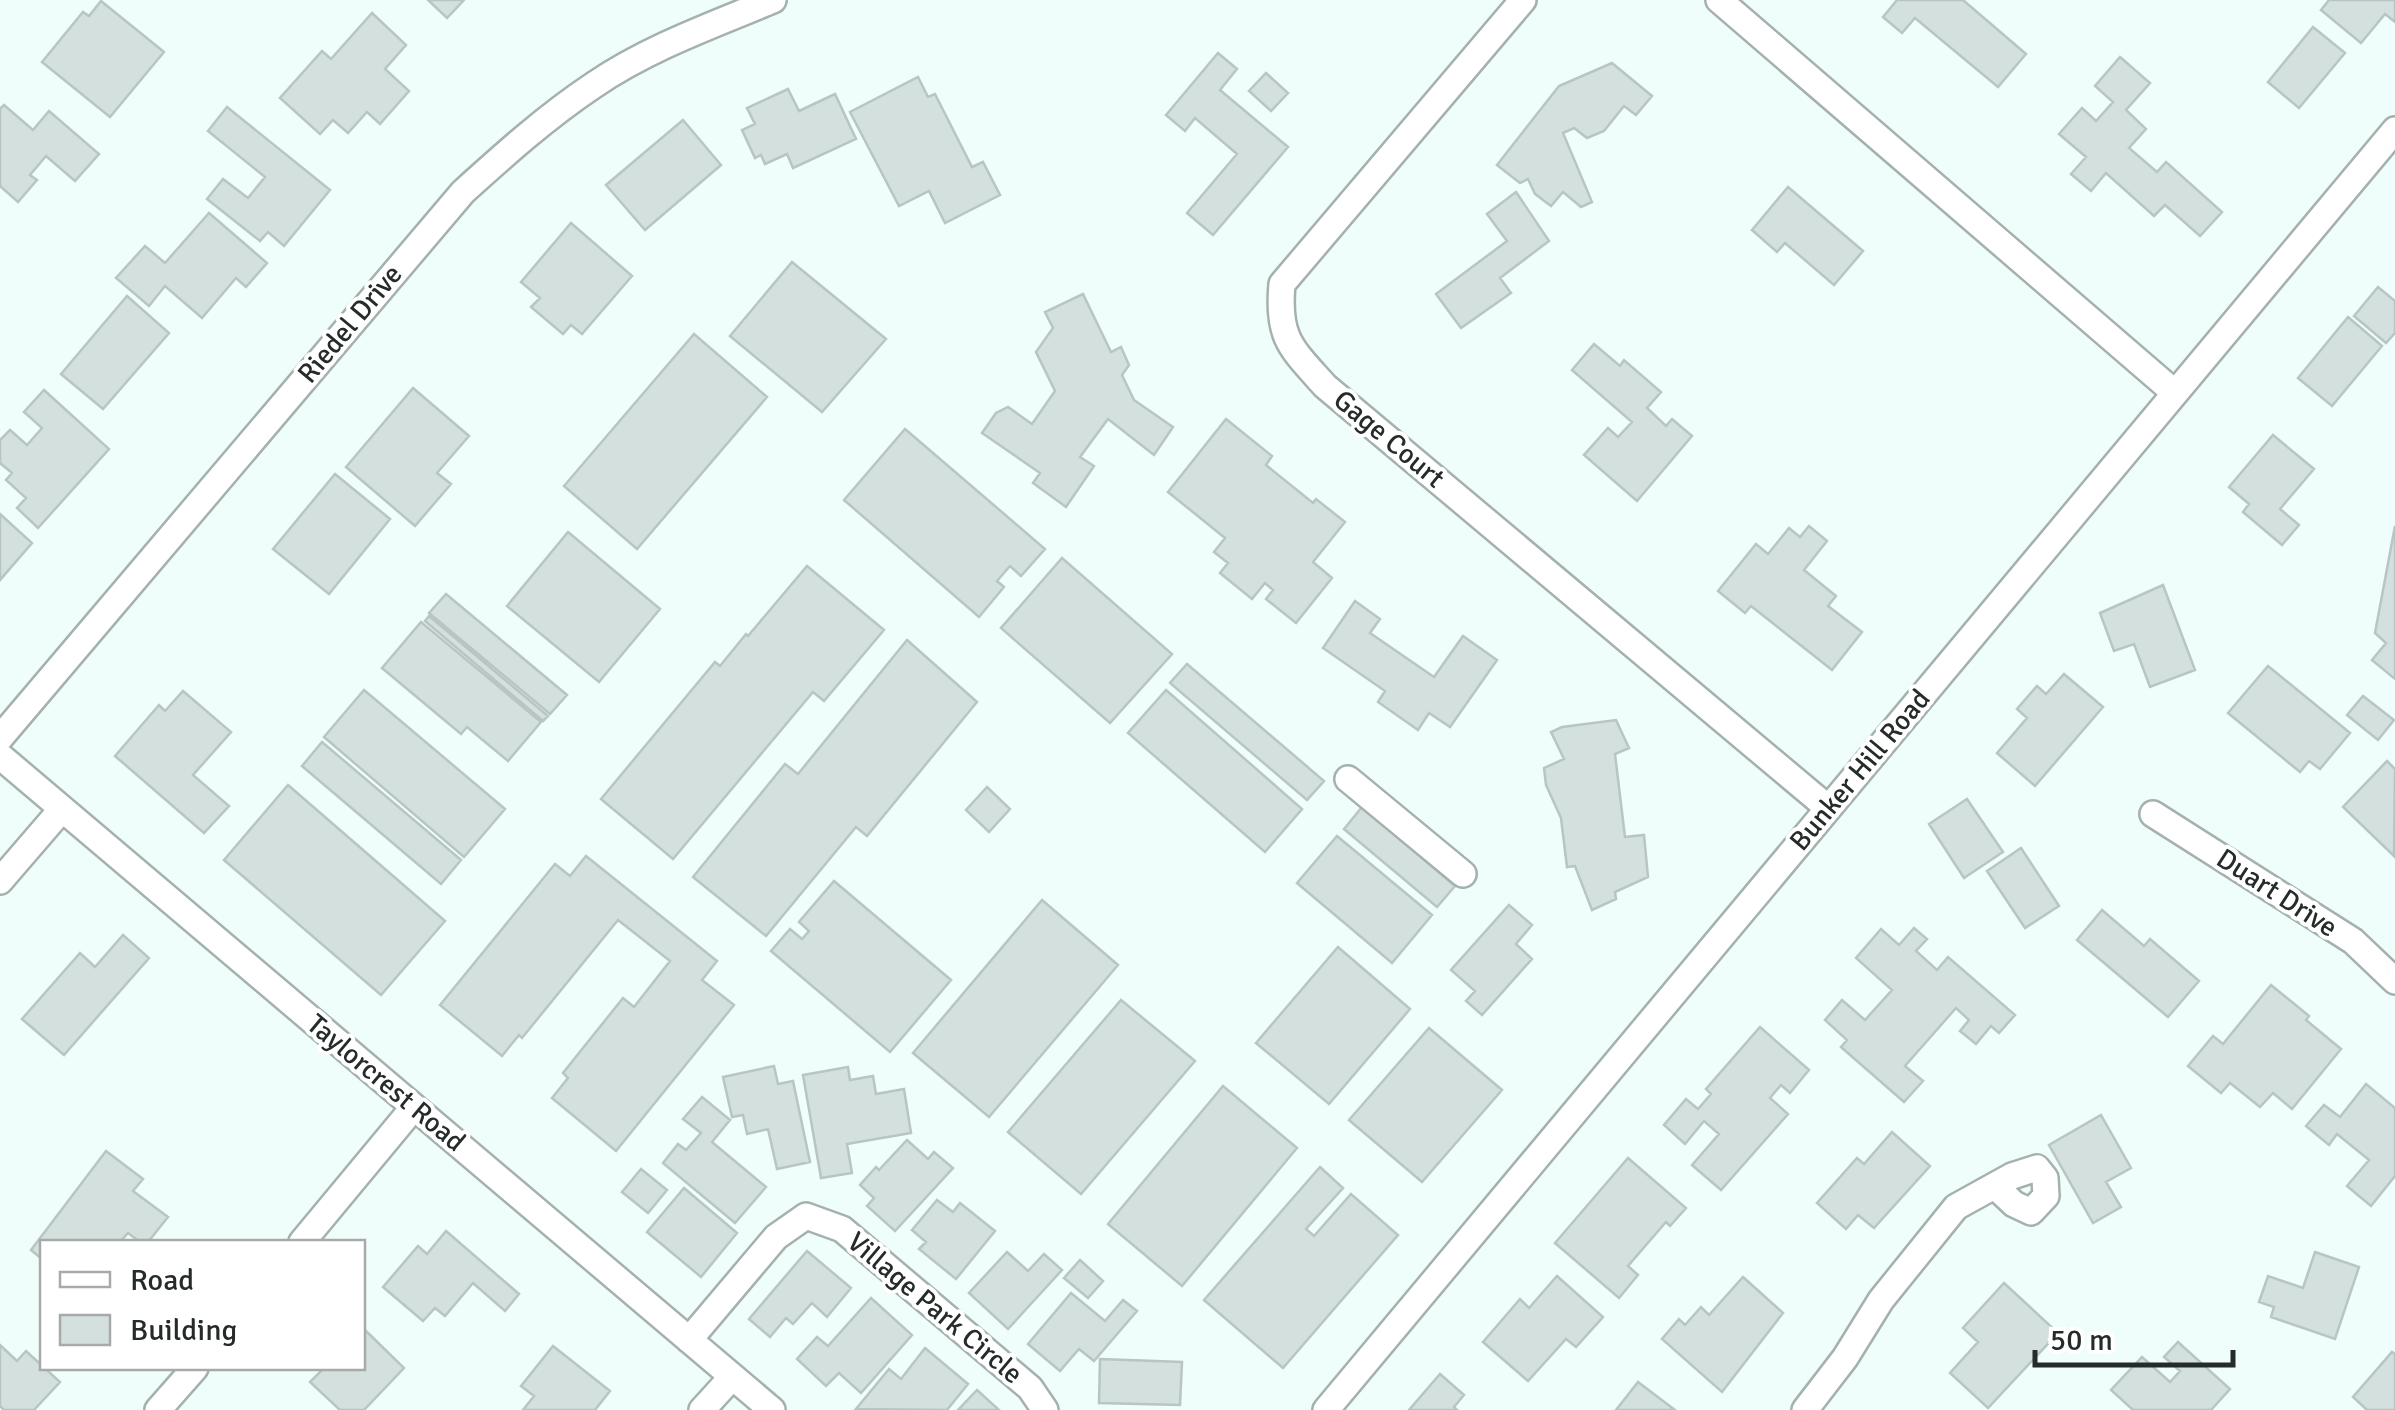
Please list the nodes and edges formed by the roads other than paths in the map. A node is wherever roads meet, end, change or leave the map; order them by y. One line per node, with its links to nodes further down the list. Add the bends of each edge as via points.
1 (774, 0): 6 (street, Riedel Drive, via 596,83 463,192)
2 (1523, 0): 9 (street, Gage Court, via 1282,284 1279,315 1290,347 1326,386)
3 (1720, 0): 5 (street)
4 (2395, 130): 5 (street, Bunker Hill Road)
5 (2175, 393): 9 (street, Bunker Hill Road)
6 (0, 738)
7 (0, 756): 10 (street, Taylorcrest Road)
8 (1348, 779): 12 (street)
9 (1828, 808): 25 (street, Bunker Hill Road)
10 (62, 809): 13 (street); 15 (street, Taylorcrest Road)
11 (2153, 814): 14 (street, Duart Drive, via 2353,942)
12 (1463, 874)
13 (0, 881)
14 (2395, 981)
15 (414, 1108): 17 (street); 18 (street, Taylorcrest Road)
16 (1995, 1186): 26 (street, via 1956,1207)
17 (304, 1240)
18 (689, 1340): 20 (street, Taylorcrest Road); 24 (street, Village Park Circle, via 776,1237 806,1216 842,1229 1030,1388)
19 (194, 1370): 21 (street)
20 (732, 1377): 22 (street); 23 (street, Taylorcrest Road)
21 (158, 1410)
22 (702, 1410)
23 (772, 1410)
24 (1046, 1410)
25 (1326, 1410)
26 (1805, 1410)

